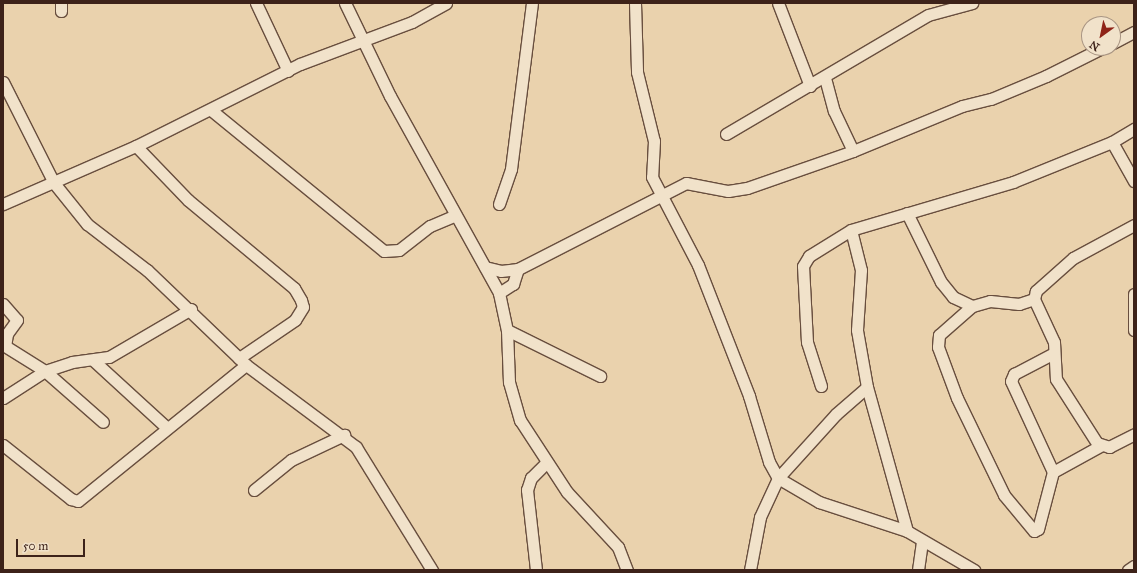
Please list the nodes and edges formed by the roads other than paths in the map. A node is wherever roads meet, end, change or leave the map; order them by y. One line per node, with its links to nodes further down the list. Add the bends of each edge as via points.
1 (256, 3): 12 (street)
2 (345, 3): 10 (street)
3 (532, 3): 26 (street, via 511,169)
4 (634, 3): 24 (street, via 637,72 654,141 652,177)
5 (778, 3): 15 (street)
6 (972, 3): 13 (street, via 928,15)
7 (440, 5): 10 (street, via 412,22)
8 (1134, 32): 9 (street)
9 (1121, 39)
10 (362, 41): 12 (street); 28 (street)
11 (1086, 56): 21 (street, via 992,99 962,106)
12 (288, 71): 16 (street)
13 (825, 78): 15 (street); 21 (street, via 834,111)
14 (3, 82): 23 (street)
15 (810, 86): 18 (street)
16 (211, 110): 20 (street); 28 (street, via 384,251 399,250 430,226)
17 (1134, 129): 19 (street)
18 (726, 134)
19 (1112, 142): 22 (street); 27 (street, via 1013,182)
20 (136, 146): 23 (street); 43 (street, via 188,200 294,288 301,300 303,307 295,320)
21 (853, 151): 24 (street, via 747,188 728,191 686,183)
22 (1134, 182)
23 (54, 183): 25 (street); 38 (street, via 87,224 125,251)
24 (660, 196): 32 (street); 57 (street, via 698,265 749,396 769,462)
25 (3, 204)
26 (499, 204)
27 (907, 213): 30 (street); 37 (street, via 941,282 953,297)
28 (454, 216): 31 (street)
29 (1134, 225): 35 (street, via 1073,258 1036,291)
30 (851, 230): 46 (street, via 809,256 803,266 807,342); 47 (street, via 861,270 857,330)
31 (485, 267): 32 (street, via 501,271); 33 (street)
32 (518, 269): 33 (street, via 513,284)
33 (499, 293): 39 (street)
34 (1134, 294): 40 (street)
35 (1034, 299): 37 (street, via 1019,304 990,301); 41 (street, via 1054,342)
36 (3, 304): 44 (street, via 17,320 7,334 6,346)
37 (972, 306): 56 (street, via 939,335 938,347 957,398 1004,495 1034,531 1038,529)
38 (191, 309): 42 (street, via 109,357); 43 (street)
39 (507, 330): 45 (street); 55 (street, via 513,398 520,420)
40 (1134, 330)
41 (1054, 353): 54 (street, via 1056,379); 56 (street, via 1014,374 1011,381)
42 (94, 361): 44 (street, via 72,362); 50 (street)
43 (243, 361): 50 (street); 52 (street, via 288,399)
44 (45, 372): 48 (street); 49 (street)
45 (600, 376)
46 (821, 386)
47 (867, 387): 57 (street, via 836,414); 59 (street)
48 (3, 398)
49 (102, 422)
50 (167, 428): 53 (street, via 78,502)
51 (1134, 434): 54 (street, via 1109,447)
52 (344, 435): 58 (street, via 291,460); 62 (street, via 370,466)
53 (3, 445)
54 (1100, 446): 56 (street)
55 (546, 463): 63 (street, via 530,478 527,490); 64 (street, via 618,547)
56 (1053, 472)
57 (778, 478): 59 (street, via 819,502); 65 (street, via 760,517)
58 (254, 490)
59 (907, 531): 60 (street)
60 (922, 542): 66 (street); 67 (street)
61 (1134, 566): 68 (street)
62 (432, 570)
63 (536, 570)
64 (627, 570)
65 (750, 570)
66 (918, 570)
67 (974, 570)
68 (1128, 570)

